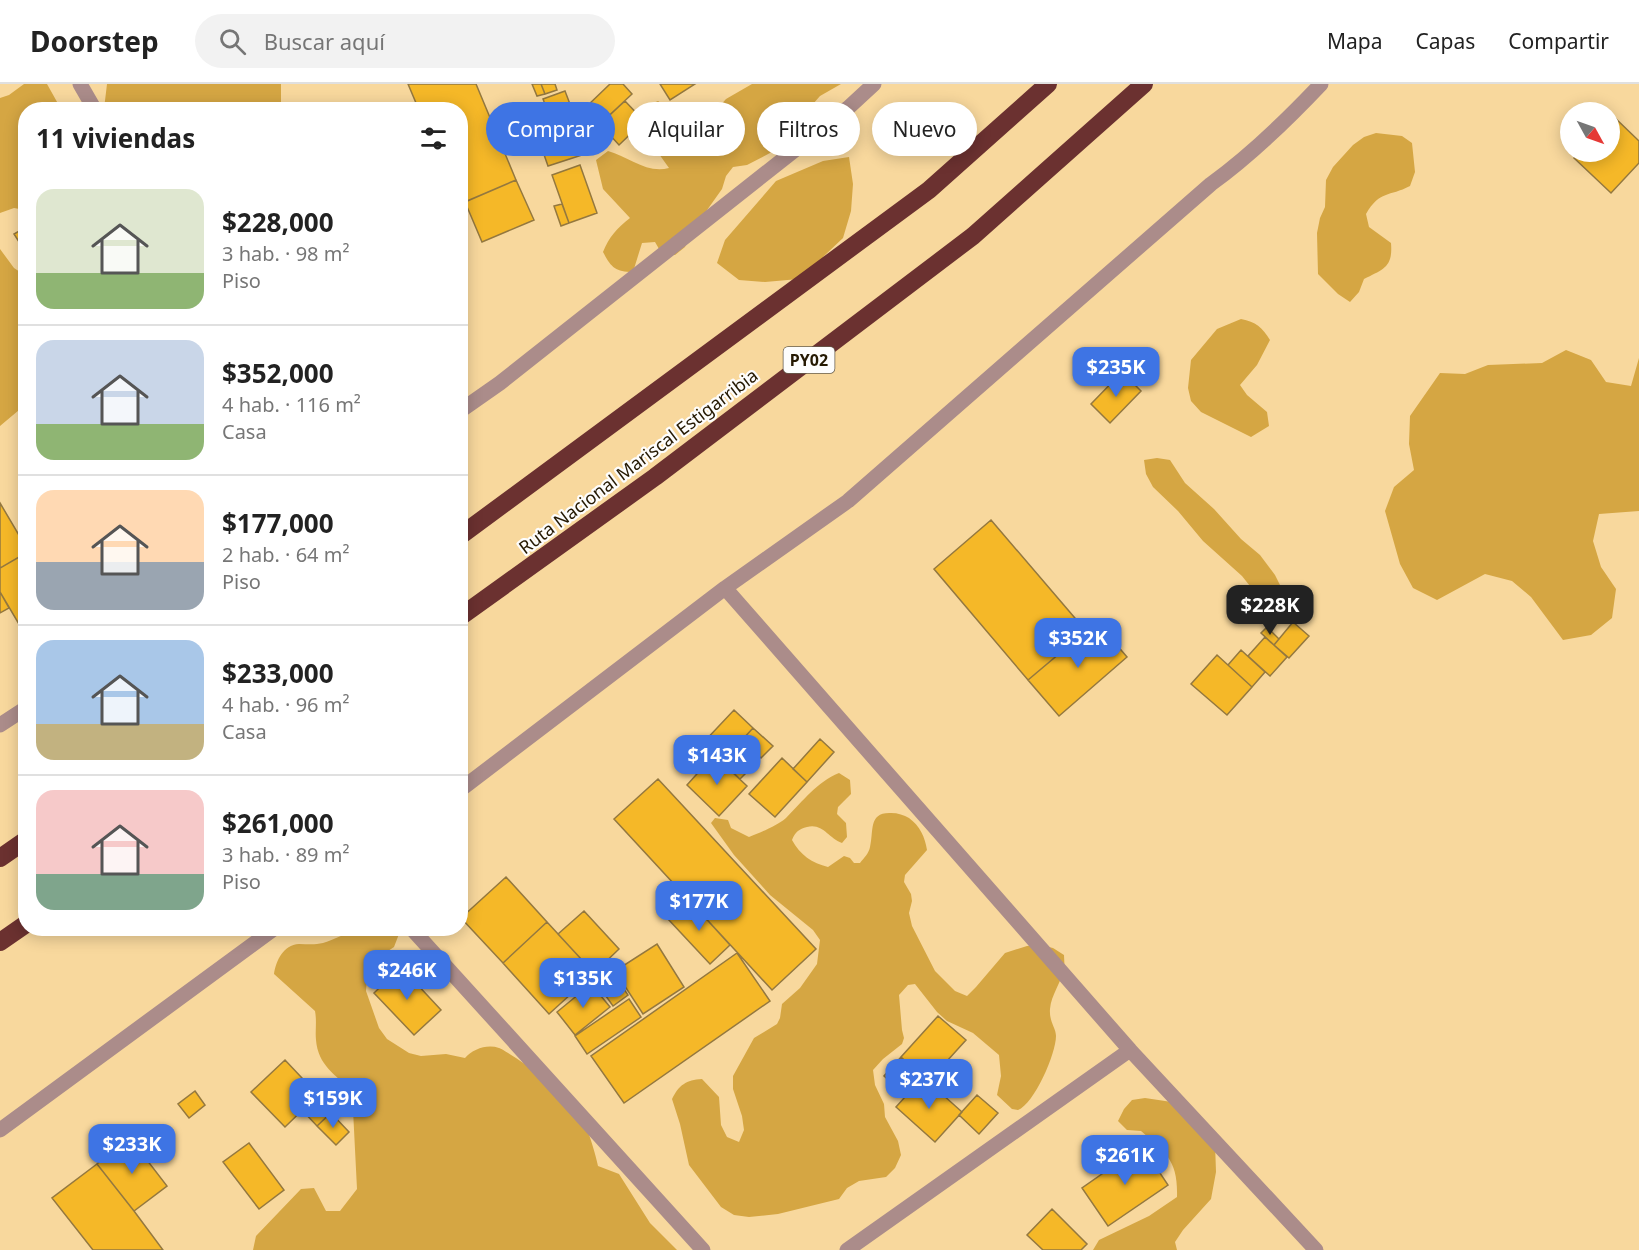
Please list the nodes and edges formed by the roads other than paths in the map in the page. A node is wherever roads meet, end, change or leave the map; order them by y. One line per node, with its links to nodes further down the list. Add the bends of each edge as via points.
1 (80, 84): 6 (street)
2 (874, 84): 7 (street)
3 (1048, 84): 8 (highway, via 929,190)
4 (1144, 84): 10 (highway, Ruta Nacional Mariscal Estigarribia / PY02, via 973,236 655,477)
5 (1321, 84): 9 (street, via 1238,165 1211,184 848,501)
6 (90, 102)
7 (468, 405)
8 (468, 530)
9 (725, 588): 13 (street); 20 (street)
10 (468, 611)
11 (18, 713): 12 (street)
12 (0, 725)
13 (468, 784)
14 (18, 846): 15 (highway)
15 (0, 858)
16 (18, 930): 19 (highway)
17 (263, 936): 21 (street)
18 (418, 936): 22 (street)
19 (0, 942)
20 (1130, 1050): 23 (street); 24 (street)
21 (0, 1130)
22 (703, 1250)
23 (847, 1250)
24 (1316, 1250)

